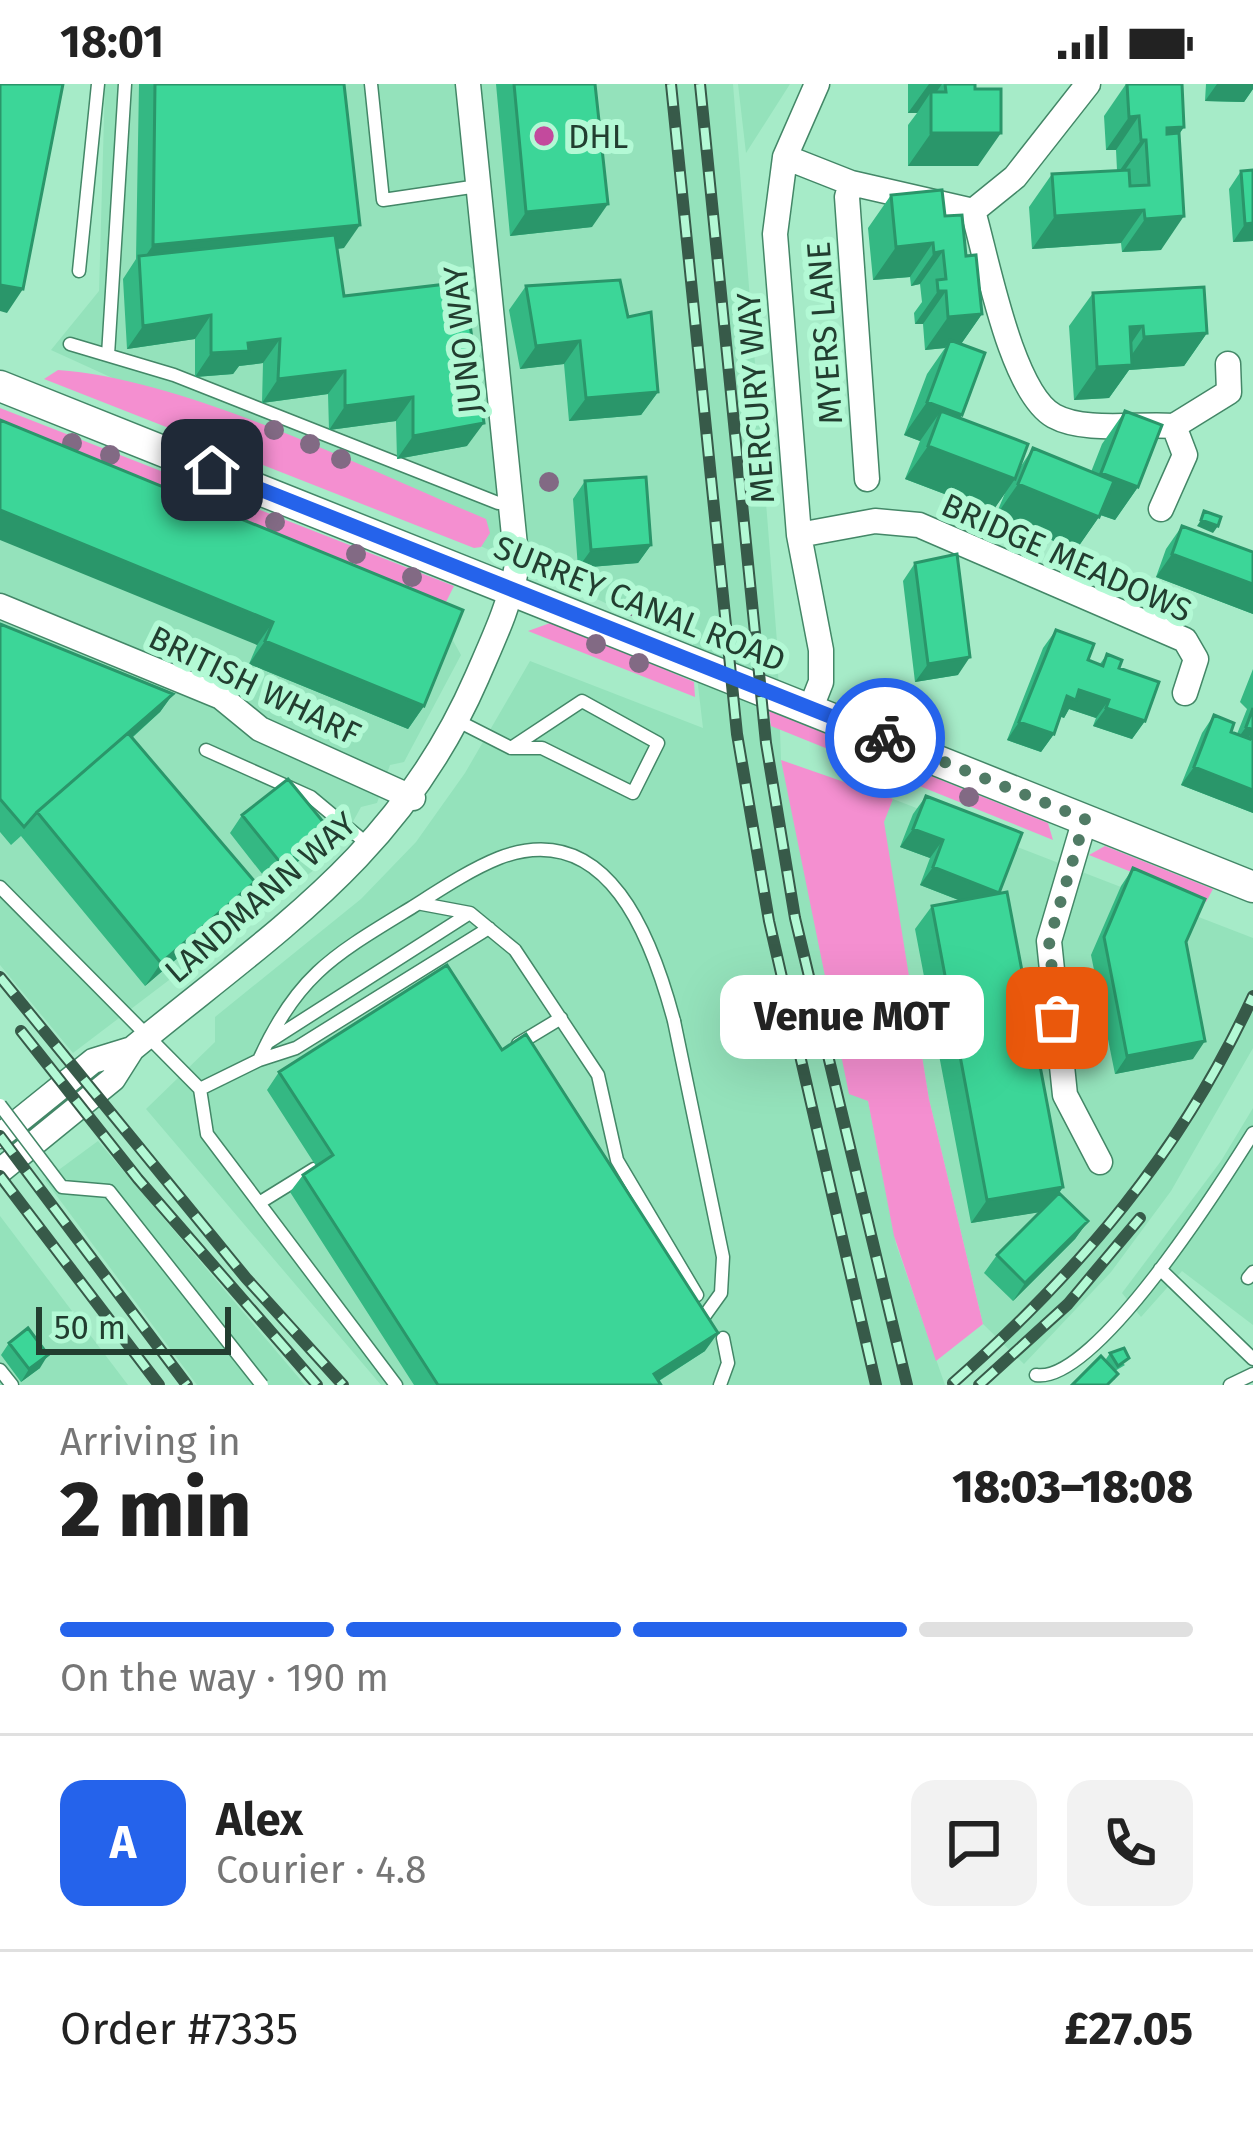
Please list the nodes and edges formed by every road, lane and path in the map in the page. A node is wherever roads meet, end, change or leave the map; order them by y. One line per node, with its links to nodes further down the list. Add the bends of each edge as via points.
1 (98, 84): 11 (lane)
2 (124, 84): 13 (lane)
3 (370, 84): 9 (lane, via 383,200)
4 (468, 84): 9 (street, JUNO WAY)
5 (817, 84): 7 (street, MERCURY WAY)
6 (1088, 84): 10 (street, via 1015,177)
7 (785, 157): 8 (street); 20 (street, MERCURY WAY, via 776,234)
8 (851, 183): 10 (street); 17 (street, MYERS LANE)
9 (479, 186): 18 (street, JUNO WAY)
10 (973, 211): 16 (street, via 1036,402 1078,423)
11 (79, 271)
12 (70, 344): 13 (lane)
13 (108, 355): 18 (lane)
14 (1228, 364): 16 (street, via 1228,392)
15 (0, 386): 21 (street, SURREY CANAL ROAD)
16 (1174, 426): 19 (street, via 1185,455)
17 (867, 479)
18 (511, 502): 21 (street, JUNO WAY)
19 (1161, 509)
20 (799, 535): 23 (street, BRIDGE MEADOWS, via 875,521 919,525 1184,640 1196,659); 24 (street, MERCURY WAY, via 821,650)
21 (513, 590): 24 (street, SURREY CANAL ROAD); 25 (street, LANDMANN WAY)
22 (0, 606): 28 (street, BRITISH WHARF, via 221,697 260,729)
23 (1185, 693)
24 (810, 710): 29 (street, SURREY CANAL ROAD)
25 (458, 721): 26 (lane); 28 (street, LANDMANN WAY)
26 (511, 748): 26 (lane, via 582,701 658,743 633,793 542,748)
27 (206, 750): 30 (lane, via 311,797)
28 (412, 798): 30 (street, LANDMANN WAY)
29 (1085, 819): 31 (street, SURREY CANAL ROAD); 45 (street, via 1049,941 1065,1095)
30 (372, 848): 37 (street, LANDMANN WAY)
31 (1252, 884)
32 (0, 887): 37 (lane)
33 (415, 905): 34 (lane); 38 (lane, via 313,971); 51 (lane, bridge, via 500,858 534,851 596,870 627,899 657,956 723,1257 721,1293)
34 (470, 913): 35 (lane); 38 (lane)
35 (489, 928): 36 (lane, via 515,950); 40 (lane, via 296,1048)
36 (562, 1018): 39 (lane); 50 (lane, via 598,1075 617,1160)
37 (139, 1043): 41 (lane); 43 (street, LANDMANN WAY, via 93,1061); 47 (street, LANDMANN WAY, via 113,1079)
38 (266, 1044): 40 (lane)
39 (503, 1053)
40 (259, 1060): 41 (lane)
41 (200, 1089): 48 (lane, via 207,1134)
42 (0, 1106): 58 (lane, bridge, via 62,1186 109,1191)
43 (0, 1136)
44 (1252, 1136): 49 (lane)
45 (1100, 1162)
46 (316, 1167): 48 (lane)
47 (0, 1171)
48 (259, 1203): 59 (lane)
49 (1160, 1269): 53 (lane); 56 (lane, via 1074,1364)
50 (697, 1295)
51 (692, 1330)
52 (723, 1338): 60 (lane, via 728,1363)
53 (1253, 1359)
54 (0, 1370): 57 (lane)
55 (1253, 1374): 61 (lane)
56 (1036, 1375)
57 (12, 1385)
58 (262, 1385)
59 (396, 1385)
60 (720, 1385)
61 (1230, 1385)

